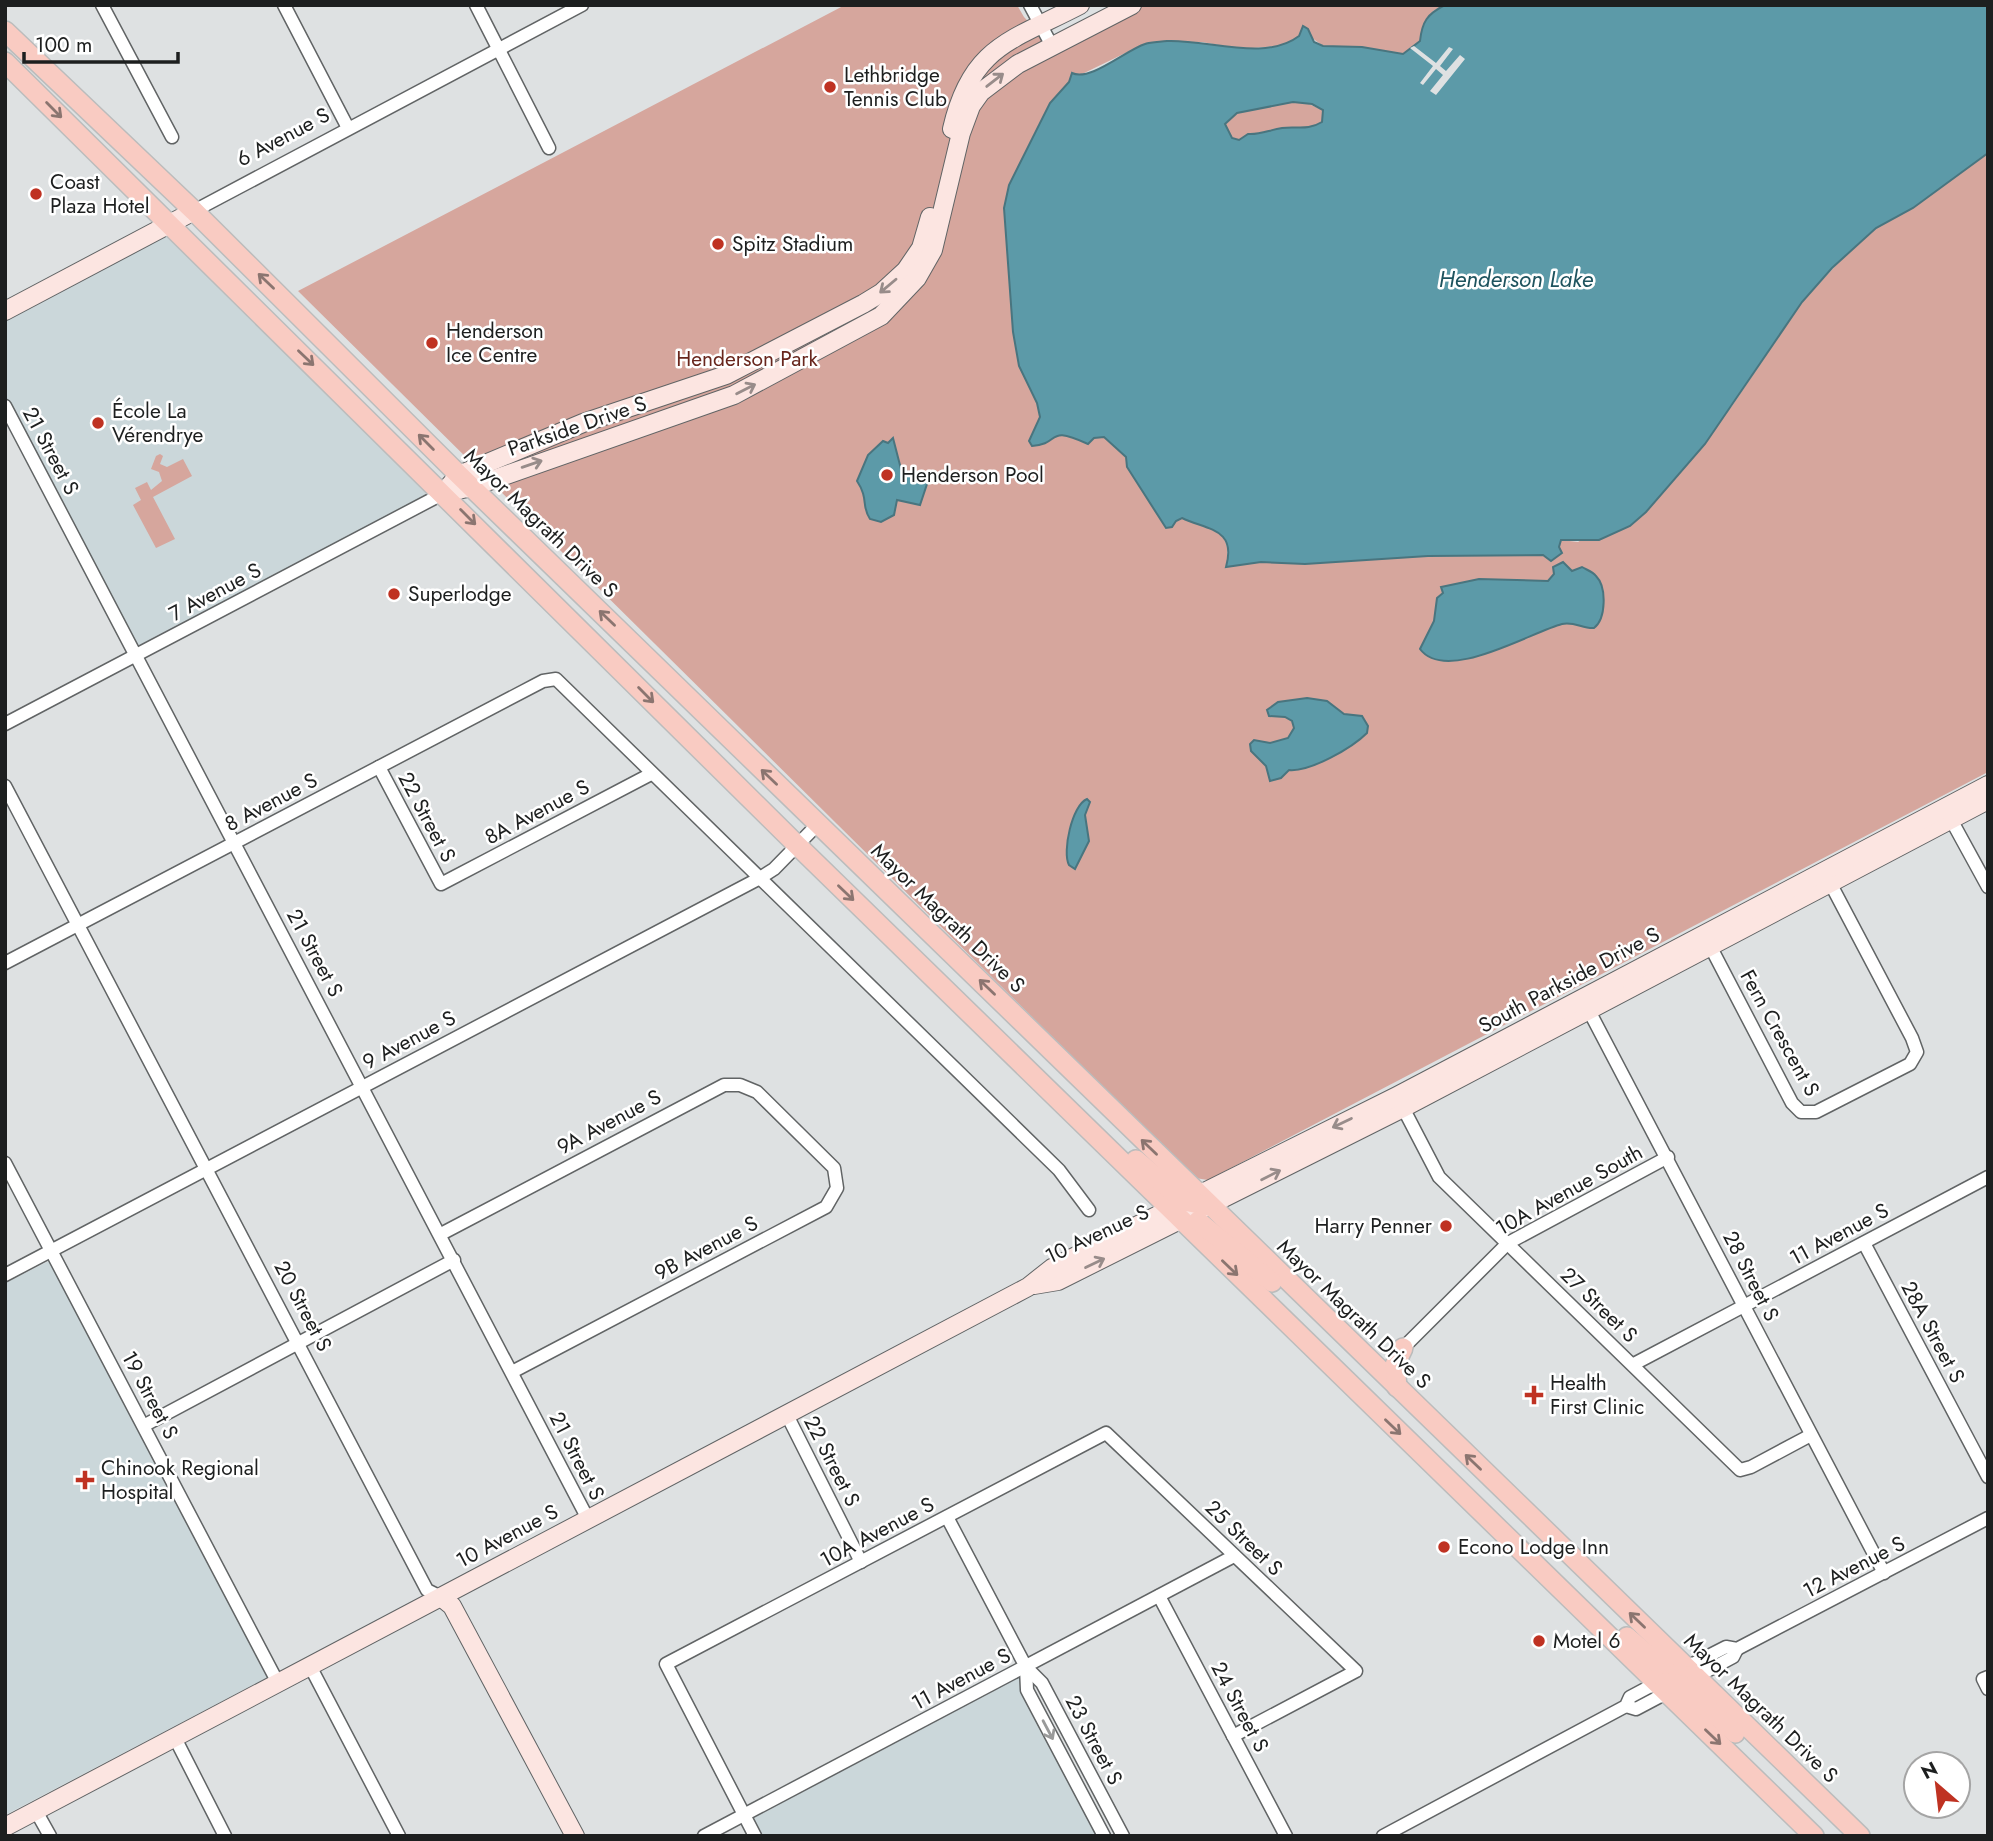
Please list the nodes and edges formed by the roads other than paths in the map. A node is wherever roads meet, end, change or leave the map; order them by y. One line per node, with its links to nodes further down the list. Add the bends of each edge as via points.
1 (102, 5): 14 (street)
2 (284, 5): 13 (street)
3 (476, 5): 11 (street)
4 (582, 5): 11 (street, 6 Avenue S)
5 (1030, 5): 8 (street)
6 (1080, 5): 8 (street, Parkside Drive S)
7 (1132, 5): 10 (street, Parkside Drive S)
8 (1041, 26): 10 (street); 20 (street, Parkside Drive S, one-way to 20, via 993,51 970,75 954,118 926,236 906,270 881,293 736,370 583,423)
9 (5, 32): 16 (main road, Mayor Magrath Drive S)
10 (1052, 46): 20 (street, Parkside Drive S, one-way to 10, via 734,395 881,316 917,278 933,250 971,106 1000,75)
11 (499, 49): 13 (street, 6 Avenue S); 15 (street)
12 (5, 62): 17 (main road, Mayor Magrath Drive S, one-way to 17)
13 (348, 128): 16 (street, 6 Avenue S)
14 (172, 137)
15 (549, 148)
16 (194, 211): 17 (street, 6 Avenue S); 20 (main road, Mayor Magrath Drive S, one-way to 16)
17 (169, 224): 18 (street, 6 Avenue S); 21 (main road, Mayor Magrath Drive S, one-way to 21)
18 (5, 311)
19 (5, 406): 22 (street, 21 Street S)
20 (466, 481): 21 (street, Parkside Drive S); 30 (main road, Mayor Magrath Drive S, one-way to 20)
21 (444, 493): 22 (street, 7 Avenue S); 32 (main road, Mayor Magrath Drive S, one-way to 32)
22 (136, 655): 23 (street, 7 Avenue S); 31 (street, 21 Street S)
23 (5, 724)
24 (379, 767): 25 (street, 8 Avenue S, via 543,681 556,679); 31 (street, 8 Avenue S); 35 (street, 22 Street S)
25 (651, 774): 34 (street); 35 (street, 8A Avenue S)
26 (1988, 785): 29 (street, South Parkside Drive S)
27 (5, 786): 37 (street, 20 Street S)
28 (1988, 800): 29 (street, South Parkside Drive S)
29 (1948, 813): 33 (street, South Parkside Drive S); 36 (street)
30 (818, 824): 32 (street, 9 Avenue S); 48 (main road, Mayor Magrath Drive S, one-way to 30)
31 (234, 843): 37 (street, 8 Avenue S); 41 (street, 21 Street S)
32 (797, 845): 34 (street, 9 Avenue S); 48 (main road, Mayor Magrath Drive S, one-way to 48, via 1023,1066)
33 (1827, 876): 38 (street, South Parkside Drive S); 38 (street, Fern Crescent S, via 1913,1038 1917,1052 1910,1064 1816,1112 1801,1112 1792,1103)
34 (761, 878): 41 (street, 9 Avenue S); 49 (street, via 1059,1170)
35 (441, 884)
36 (1988, 887)
37 (76, 926): 39 (street, 8 Avenue S); 46 (street, 20 Street S)
38 (1707, 940): 40 (street, South Parkside Drive S)
39 (5, 963)
40 (1585, 1004): 42 (street, South Parkside Drive S); 44 (street, 28 Street S)
41 (363, 1086): 46 (street, 9 Avenue S); 50 (street, 21 Street S)
42 (1400, 1102): 48 (street, South Parkside Drive S); 52 (street, 27 Street S, via 1439,1177)
43 (792, 1125): 50 (street, 9A Avenue S, via 757,1092 740,1085 718,1087); 61 (street, 9B Avenue S, via 836,1171 837,1188 826,1207)
44 (1668, 1157): 52 (street, 10A Avenue South); 56 (street, 28 Street S)
45 (5, 1163): 53 (street, 19 Street S)
46 (205, 1169): 53 (street, 9 Avenue S); 57 (street, 20 Street S)
47 (1988, 1178): 51 (street, 11 Avenue S)
48 (1189, 1208): 59 (main road, Mayor Magrath Drive S, via 1330,1322); 63 (street, 10 Avenue S, via 1052,1268 1031,1286); 78 (main road, Mayor Magrath Drive S, one-way to 78, via 1517,1546)
49 (1089, 1209)
50 (441, 1234): 54 (street, 21 Street S)
51 (1864, 1242): 56 (street, 11 Avenue S); 67 (street, 28A Street S)
52 (1508, 1243): 58 (street, 10A Avenue South); 60 (street, 27 Street S)
53 (51, 1250): 55 (street, 9 Avenue S); 64 (street, 19 Street S)
54 (454, 1260): 57 (street); 61 (street, 21 Street S)
55 (5, 1275)
56 (1745, 1306): 60 (street, 11 Avenue S); 66 (street, 28 Street S)
57 (297, 1343): 64 (street); 75 (street, 20 Street S, via 427,1590)
58 (1403, 1348): 59 (main road, via 1389,1358); 62 (main road, via 1395,1365)
59 (1367, 1358): 62 (main road, Mayor Magrath Drive S)
60 (1633, 1364): 66 (street, 27 Street S, via 1740,1470)
61 (512, 1371): 70 (street, 21 Street S)
62 (1397, 1387): 78 (main road, Mayor Magrath Drive S, one-way to 62)
63 (788, 1415): 70 (street, 10 Avenue S); 72 (street, 22 Street S)
64 (145, 1425): 79 (street, 19 Street S)
65 (1106, 1433): 68 (street, 10A Avenue S); 71 (street, 25 Street S)
66 (1811, 1435): 73 (street, 28 Street S)
67 (1988, 1477)
68 (947, 1517): 72 (street, 10A Avenue S); 77 (street, 23 Street S)
69 (1988, 1518): 73 (street, 12 Avenue S)
70 (588, 1519): 75 (street, 10 Avenue S)
71 (1234, 1556): 74 (street, 11 Avenue S); 80 (street, 25 Street S, via 1356,1671)
72 (861, 1562): 84 (street, 10A Avenue S, via 666,1664)
73 (1885, 1573): 78 (street, 12 Avenue S, via 1737,1648 1726,1647)
74 (1159, 1596): 77 (street, 11 Avenue S); 80 (street, 24 Street S)
75 (441, 1597): 76 (street, 10 Avenue S); 89 (street, 20 Street S, via 452,1605)
76 (310, 1666): 79 (street, 10 Avenue S); 88 (street)
77 (1026, 1667): 84 (street, 11 Avenue S); 92 (street, 23 Street S, one-way to 92, via 1027,1690); 93 (street, 23 Street S, via 1042,1683)
78 (1677, 1680): 82 (main road, Mayor Magrath Drive S, one-way to 82); 95 (street, 12 Avenue S, via 1636,1709 1626,1706); 98 (main road, Mayor Magrath Drive S, via 1798,1777)
79 (278, 1683): 81 (street, 10 Avenue S)
80 (1233, 1736): 94 (street, 24 Street S)
81 (175, 1738): 83 (street, 10 Avenue S); 87 (street)
82 (1778, 1801): 96 (main road, Mayor Magrath Drive S); 97 (main road)
83 (36, 1811): 85 (street, 10 Avenue S); 86 (street)
84 (744, 1814): 90 (street, 11 Avenue S); 91 (street)
85 (5, 1827)
86 (50, 1836)
87 (226, 1836)
88 (399, 1836)
89 (575, 1836)
90 (704, 1836)
91 (755, 1836)
92 (1104, 1836)
93 (1123, 1836)
94 (1286, 1836)
95 (1382, 1836)
96 (1814, 1836)
97 (1829, 1836)
98 (1860, 1836)

